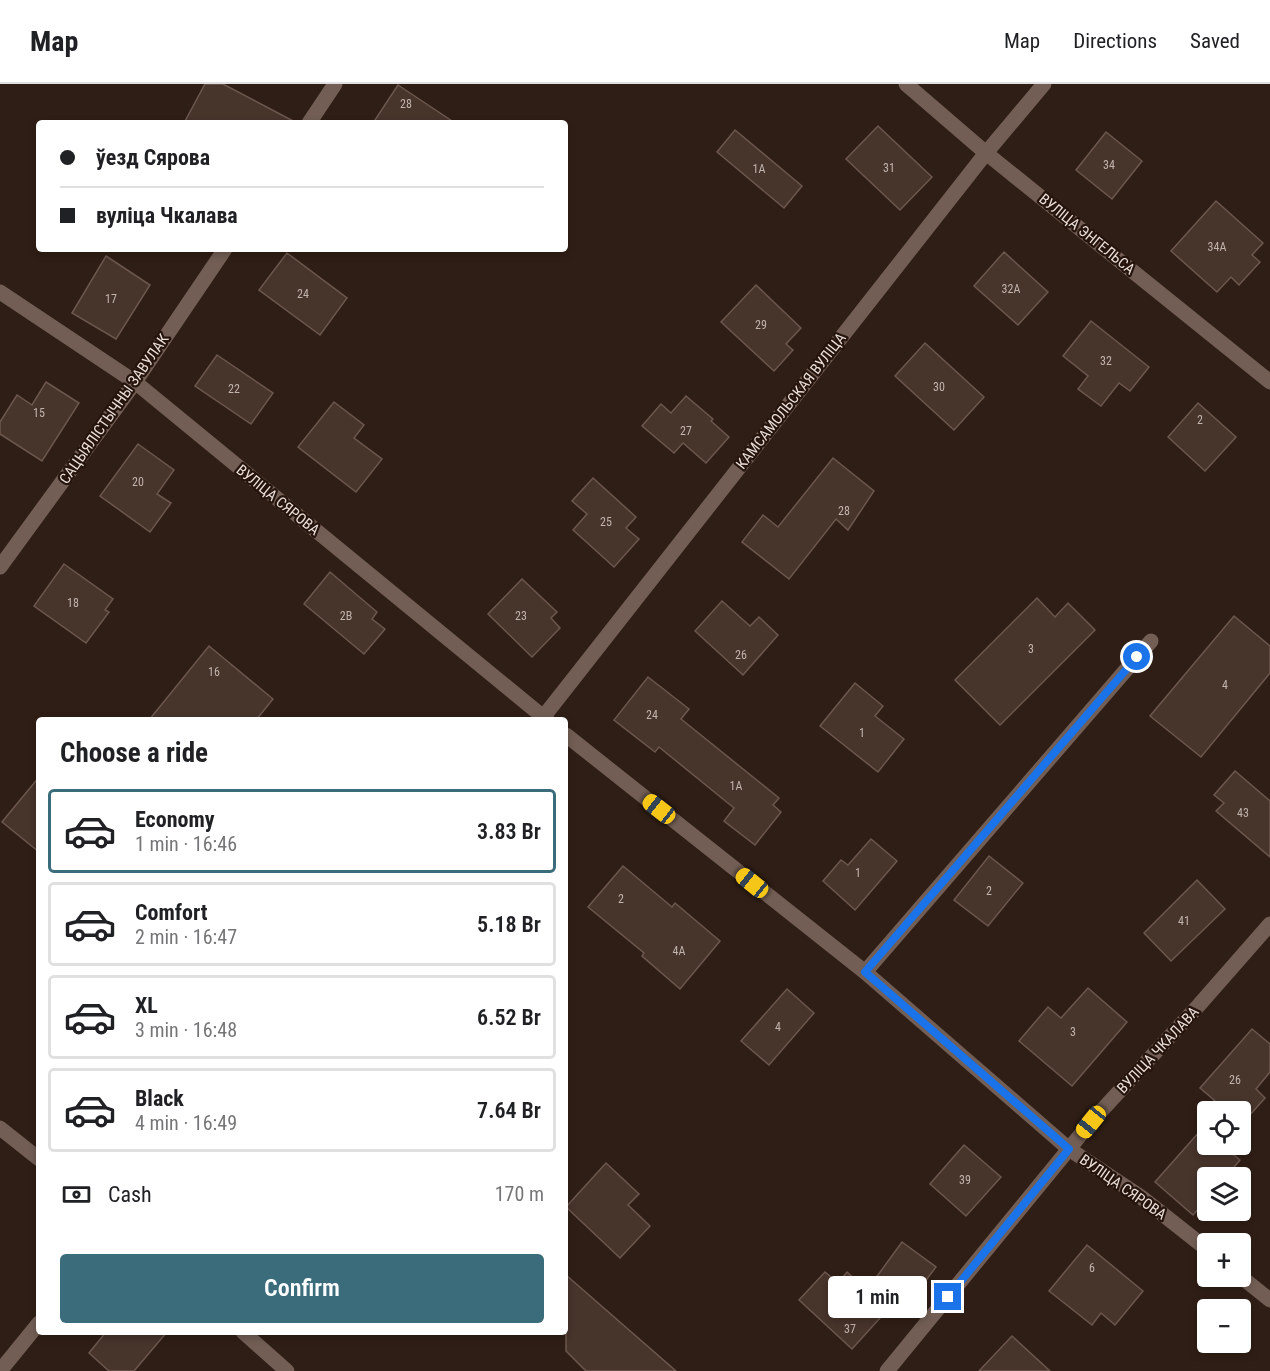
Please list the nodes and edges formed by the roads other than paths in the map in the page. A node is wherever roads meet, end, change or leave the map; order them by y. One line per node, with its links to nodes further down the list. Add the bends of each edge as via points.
1 (335, 84): 4 (street)
2 (906, 84): 5 (street, ВУЛІЦА ЭНГЕЛЬСА)
3 (1044, 84): 5 (street, КАМСАМОЛЬСКАЯ ВУЛІЦА)
4 (311, 120)
5 (986, 153): 9 (street, ВУЛІЦА ЭНГЕЛЬСА); 13 (street, КАМСАМОЛЬСКАЯ ВУЛІЦА)
6 (223, 252): 8 (street, САЦЫЯЛІСТЫЧНЫ ЗАВУЛАК)
7 (0, 292): 8 (street, ВУЛІЦА СЯРОВА)
8 (135, 382): 10 (street, САЦЫЯЛІСТЫЧНЫ ЗАВУЛАК); 12 (street, ВУЛІЦА СЯРОВА)
9 (1270, 382)
10 (0, 567)
11 (1151, 641): 16 (street)
12 (542, 717)
13 (546, 717)
14 (568, 737): 16 (street, ВУЛІЦА СЯРОВА)
15 (1270, 924): 18 (street, ВУЛІЦА ЧКАЛАВА)
16 (865, 972): 18 (street, ВУЛІЦА СЯРОВА)
17 (0, 1128): 19 (street)
18 (1069, 1149): 20 (street, ВУЛІЦА СЯРОВА, via 1141,1197); 27 (street, ВУЛІЦА ЧКАЛАВА)
19 (36, 1157)
20 (1197, 1241)
21 (1251, 1285): 22 (street)
22 (1270, 1300)
23 (36, 1327): 25 (street)
24 (246, 1335): 26 (street)
25 (0, 1371)
26 (287, 1371)
27 (887, 1371)

